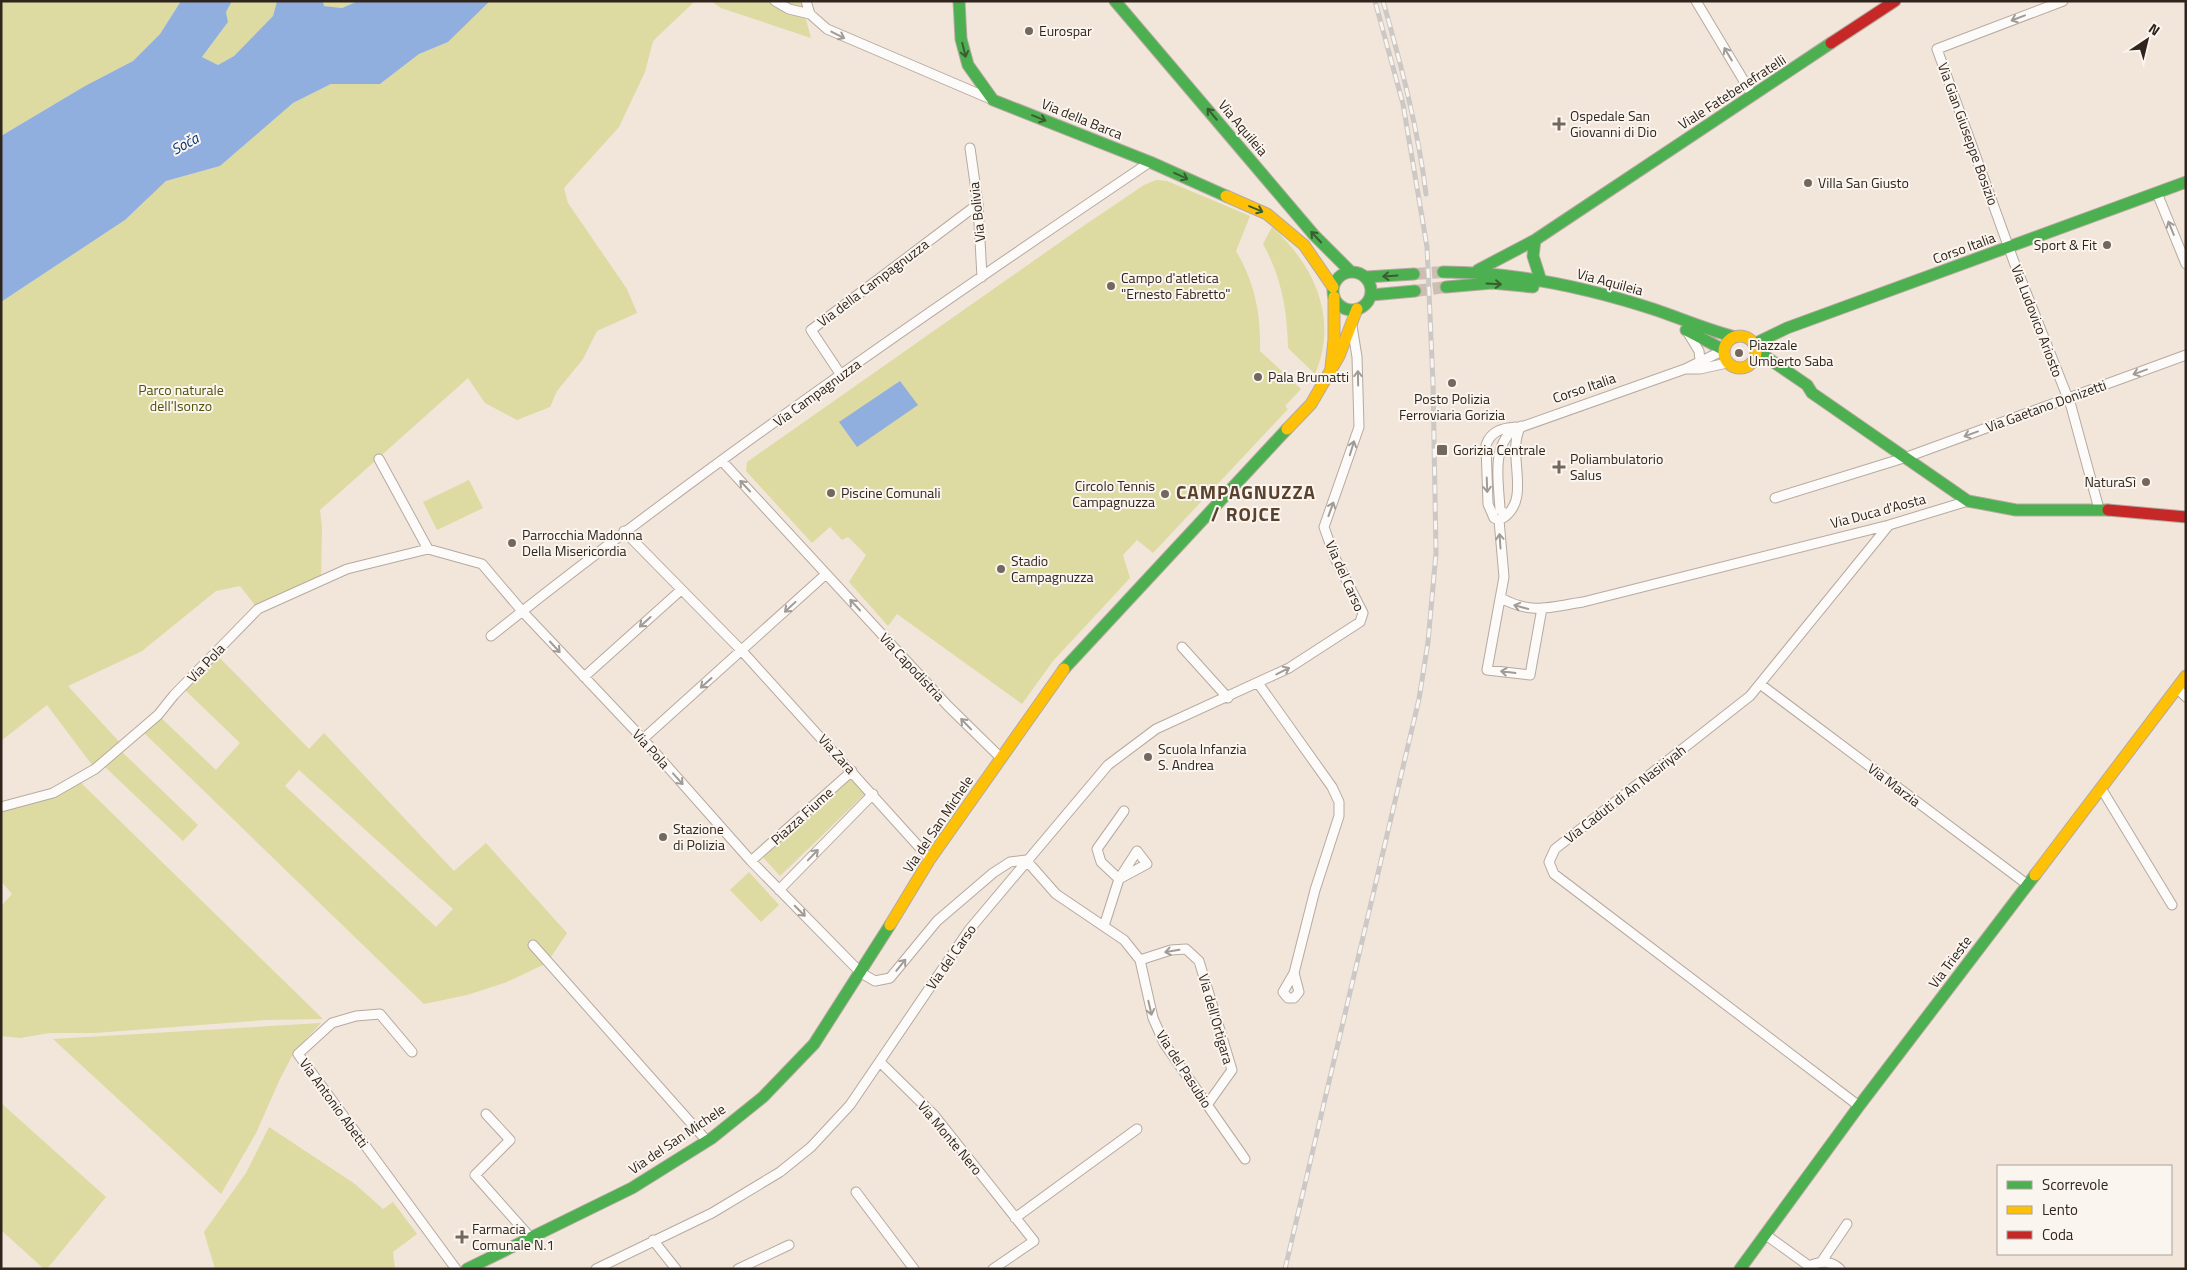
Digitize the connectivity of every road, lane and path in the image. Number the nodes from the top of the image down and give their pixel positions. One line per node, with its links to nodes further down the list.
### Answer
1 (775, 1): 8 (street)
2 (806, 1): 8 (street)
3 (959, 1): 10 (main road, one-way to 10)
4 (1115, 1): 20 (main road, Via Aquileia, one-way to 4)
5 (1696, 1): 9 (street, one-way to 5)
6 (1895, 1): 9 (main road, Viale Fatebenefratelli)
7 (2063, 1): 17 (street, Via Gian Giuseppe Bosizio, one-way to 17)
8 (810, 14): 10 (street, Via della Barca, one-way to 10)
9 (1753, 96): 16 (main road, Viale Fatebenefratelli)
10 (993, 100): 12 (main road, Via della Barca, one-way to 12)
11 (970, 148): 15 (street, Via Bolivia)
12 (1150, 162): 23 (street, Via Campagnuzza); 28 (main road, Via della Barca, one-way to 28)
13 (2186, 182): 14 (main road, Corso Italia)
14 (2157, 193): 17 (main road, Corso Italia); 18 (street, one-way to 14)
15 (978, 204): 23 (street, Via Bolivia); 41 (street, Via della Campagnuzza)
16 (1535, 240): 19 (main road, Viale Fatebenefratelli); 25 (main road)
17 (2010, 248): 35 (main road, Corso Italia); 42 (street, Via Ludovico Ariosto)
18 (2186, 264)
19 (1478, 270): 21 (main road, Via Aquileia); 25 (main road, Via Aquileia)
20 (1350, 271): 24 (main road); 28 (main road)
21 (1443, 272)
22 (1414, 274): 24 (main road, one-way to 24)
23 (982, 277): 41 (street, Via Campagnuzza)
24 (1366, 277): 29 (main road)
25 (1541, 281): 33 (main road, Via Aquileia)
26 (1446, 287): 32 (main road, Via Aquileia, one-way to 32)
27 (1414, 291): 29 (main road)
28 (1334, 292): 30 (main road); 40 (main road, Via del San Michele)
29 (1371, 295): 30 (main road)
30 (1358, 309): 31 (main road, Via del San Michele)
31 (1352, 326): 40 (main road, Via del San Michele); 65 (street, Via del Carso, one-way to 31)
32 (1686, 330): 34 (main road); 37 (street)
33 (1735, 337): 34 (main road); 35 (main road)
34 (1724, 350): 37 (street, Corso Italia); 38 (main road)
35 (1755, 352): 38 (main road); 44 (main road)
36 (2186, 355): 42 (street, Via Gaetano Donizetti, one-way to 42)
37 (1700, 360): 39 (street, Corso Italia)
38 (1727, 363): 39 (street, Corso Italia)
39 (1685, 369): 43 (street, Corso Italia)
40 (1330, 374): 71 (main road, Via del San Michele)
41 (841, 376): 46 (street, Via Campagnuzza)
42 (2068, 399): 44 (street, Via Gaetano Donizetti, one-way to 44); 49 (street, Via Ludovico Ariosto)
43 (1521, 426): 51 (street); 51 (street); 51 (street, one-way to 51)
44 (1907, 457): 47 (street, Via Gaetano Donizetti); 48 (main road)
45 (379, 459): 54 (street)
46 (722, 461): 53 (street, Via Campagnuzza); 55 (street, Via Capodistria, one-way to 46)
47 (1775, 498)
48 (1968, 501): 49 (main road); 52 (street, Via Duca d'Aosta)
49 (2099, 510): 50 (main road)
50 (2186, 517)
51 (1503, 518): 57 (street, one-way to 51)
52 (1889, 525): 58 (street, Via Duca d'Aosta); 66 (street, Via Caduti di An Nasiriyah)
53 (624, 531): 56 (street, Via Zara); 59 (street, Via Campagnuzza)
54 (428, 549): 59 (street, Via Pola); 75 (street, Via Pola)
55 (826, 574): 62 (street, one-way to 62); 71 (street, Via Capodistria, one-way to 55)
56 (682, 590): 62 (street, Via Zara); 64 (street, one-way to 64)
57 (1501, 598): 58 (street, Via Duca d'Aosta, one-way to 57); 58 (street, one-way to 57)
58 (1542, 608)
59 (522, 611): 60 (street, Via Campagnuzza); 64 (street, Via Pola, one-way to 64)
60 (491, 636)
61 (1182, 647): 69 (street)
62 (742, 651): 70 (street, one-way to 70); 72 (street, Via Zara)
63 (2186, 676): 67 (main road, Via Trieste)
64 (584, 677): 70 (street, Via Pola)
65 (1258, 683): 69 (street, Via del Carso); 87 (street)
66 (1760, 684): 80 (street, Via Marzia); 91 (street, Via Caduti di An Nasiriyah)
67 (2177, 688): 68 (street); 73 (main road, Via Trieste)
68 (2186, 697)
69 (1226, 699): 78 (street, Via del Carso)
70 (643, 739): 79 (street, Via Pola, one-way to 79)
71 (1001, 758): 77 (main road, Via del San Michele)
72 (852, 771): 74 (street, Via Zara); 79 (street, Piazza Fiume)
73 (2101, 788): 80 (main road, Via Trieste); 82 (street)
74 (873, 794): 77 (street, Via Zara); 81 (street, one-way to 74)
75 (1, 807)
76 (1124, 810): 83 (street)
77 (930, 859): 86 (main road, Via del San Michele)
78 (1026, 860): 83 (street, Via del Pasubio); 86 (street, one-way to 78); 89 (street, Via del Carso)
79 (751, 861): 81 (street, Via Pola)
80 (2028, 885): 91 (main road, Via Trieste)
81 (779, 890): 86 (street, Via Pola, one-way to 86)
82 (2172, 905)
83 (1104, 926): 85 (street, Via del Pasubio)
84 (533, 945): 94 (street)
85 (1140, 960): 90 (street, Via del Pasubio, one-way to 90); 90 (street, Via dell'Ortigara, one-way to 85)
86 (861, 973): 94 (main road, Via del San Michele)
87 (1294, 973)
88 (412, 1052): 104 (street, Via Antonio Abetti)
89 (880, 1062): 97 (street, Via Monte Nero); 101 (street, Via del Carso)
90 (1207, 1105): 95 (street, Via del Pasubio)
91 (1859, 1106): 99 (main road, Via Trieste)
92 (486, 1114): 100 (street)
93 (1137, 1129): 97 (street)
94 (707, 1141): 100 (main road, Via del San Michele)
95 (1245, 1159)
96 (856, 1192): 109 (street)
97 (1015, 1218): 110 (street, Via Monte Nero)
98 (1848, 1224): 103 (street)
99 (1766, 1235): 103 (street); 111 (main road, Via Trieste)
100 (530, 1238): 105 (main road, Via del San Michele)
101 (653, 1240): 106 (street, Via del Carso); 107 (street)
102 (789, 1244): 108 (street)
103 (1822, 1261): 112 (street)
104 (456, 1269)
105 (467, 1269)
106 (596, 1269)
107 (676, 1269)
108 (738, 1269)
109 (914, 1269)
110 (993, 1269)
111 (1740, 1269)
112 (1840, 1269)

